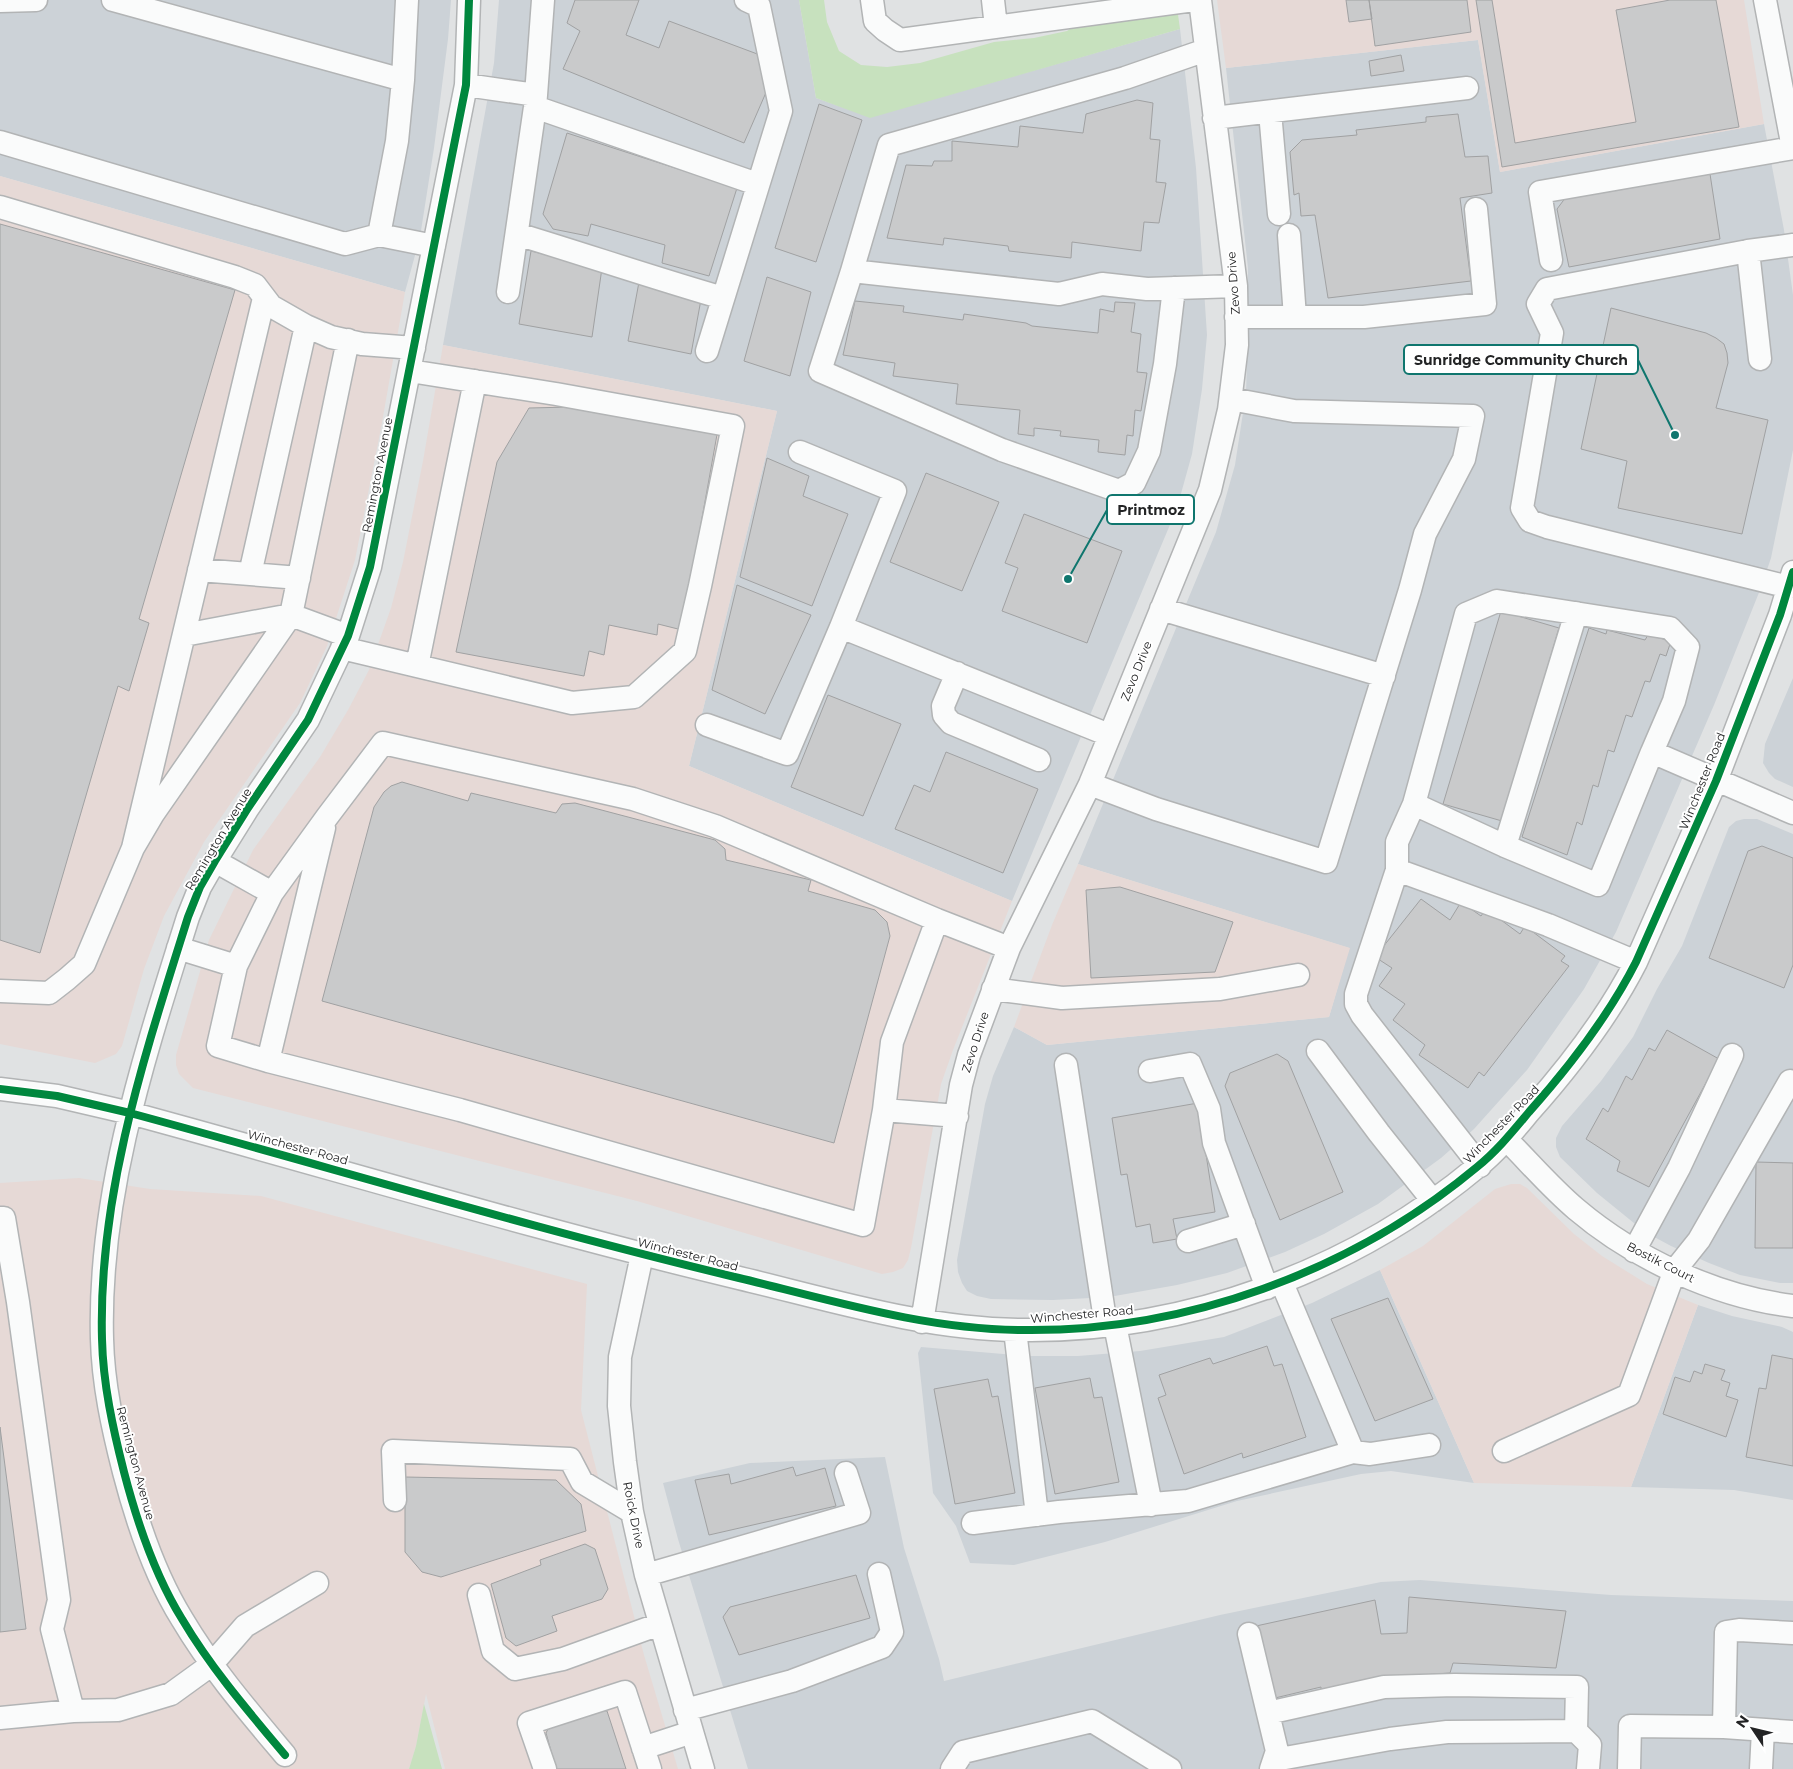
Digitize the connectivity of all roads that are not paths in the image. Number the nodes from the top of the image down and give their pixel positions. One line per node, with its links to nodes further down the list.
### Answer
1 (36, 0): 12 (street)
2 (112, 0): 15 (street)
3 (407, 0): 15 (street)
4 (470, 0): 16 (street, Remington Avenue)
5 (542, 0): 18 (street)
6 (746, 0): 23 (street)
7 (872, 0): 13 (street)
8 (993, 0): 13 (street)
9 (1194, 0): 13 (street)
10 (1200, 0): 14 (street, Zevo Drive)
11 (1765, 0): 22 (street)
12 (0, 1)
13 (996, 27)
14 (1206, 50): 20 (street, Zevo Drive); 34 (street)
15 (403, 80): 28 (street)
16 (466, 85): 18 (street); 31 (street, Remington Avenue)
17 (1467, 88): 19 (street)
18 (536, 101): 23 (street); 27 (street)
19 (1270, 112): 20 (street); 26 (street)
20 (1214, 118): 35 (street, Zevo Drive)
21 (0, 142): 28 (street)
22 (1793, 148): 33 (street)
23 (757, 184): 39 (street)
24 (0, 207): 38 (street)
25 (1476, 209): 41 (street)
26 (1279, 214)
27 (517, 234): 37 (street); 39 (street)
28 (379, 235): 31 (street)
29 (1289, 235): 41 (street)
30 (1793, 245): 32 (street)
31 (434, 246): 44 (street, Remington Avenue)
32 (1748, 251): 46 (street); 54 (street)
33 (1551, 260)
34 (852, 271): 36 (street); 36 (street)
35 (1236, 286): 36 (street); 40 (street, Zevo Drive)
36 (1174, 288)
37 (508, 292)
38 (264, 298): 42 (street); 51 (street)
39 (722, 298): 45 (street)
40 (1236, 317): 41 (street); 49 (street, Zevo Drive)
41 (1295, 317)
42 (306, 326): 43 (street); 52 (street)
43 (348, 340): 44 (street); 53 (street)
44 (414, 348): 47 (street, Remington Avenue)
45 (706, 351)
46 (1760, 359)
47 (410, 371): 48 (street); 60 (street, Remington Avenue)
48 (475, 381): 61 (street); 61 (street)
49 (1231, 398): 55 (street, Zevo Drive); 63 (street)
50 (800, 452): 58 (street)
51 (199, 570): 52 (street); 59 (street)
52 (250, 574): 53 (street)
53 (299, 578): 57 (street)
54 (1791, 580): 68 (street, Winchester Road)
55 (1161, 609): 63 (street); 65 (street, Zevo Drive)
56 (1576, 613): 66 (street); 70 (street); 73 (street)
57 (291, 614): 59 (street); 60 (street); 74 (street)
58 (841, 627): 62 (street); 64 (street)
59 (184, 635): 74 (street)
60 (345, 642): 61 (street); 75 (street, Remington Avenue)
61 (417, 666)
62 (957, 673): 65 (street); 67 (street)
63 (1384, 676): 69 (street)
64 (707, 725)
65 (1110, 735): 69 (street, Zevo Drive)
66 (1652, 752): 68 (street); 73 (street)
67 (1039, 760)
68 (1716, 781): 71 (street); 81 (street, Winchester Road)
69 (1090, 784): 80 (street, Zevo Drive)
70 (1414, 804): 73 (street); 76 (street)
71 (1793, 813)
72 (327, 817): 77 (street); 78 (street); 88 (street)
73 (1505, 846)
74 (133, 848): 85 (street)
75 (215, 861): 77 (street); 79 (street, Remington Avenue)
76 (1397, 870): 81 (street); 97 (street)
77 (272, 893): 82 (street)
78 (937, 920): 80 (street); 93 (street)
79 (178, 948): 82 (street); 94 (street, Remington Avenue)
80 (1009, 948): 84 (street, Zevo Drive)
81 (1636, 962): 96 (street, Winchester Road)
82 (236, 966): 88 (street)
83 (1298, 975): 84 (street)
84 (993, 989): 95 (street, Zevo Drive)
85 (0, 991)
86 (1318, 1051): 98 (street)
87 (1732, 1054): 102 (street)
88 (268, 1061): 93 (street)
89 (1066, 1065): 108 (street)
90 (1150, 1071): 100 (street)
91 (1790, 1081): 104 (street)
92 (0, 1089): 94 (street, Winchester Road)
93 (884, 1110): 95 (street)
94 (130, 1113): 103 (street, Winchester Road); 126 (street, Remington Avenue)
95 (957, 1116): 107 (street, Zevo Drive)
96 (1506, 1139): 97 (street, Winchester Road); 102 (street, Bostik Court)
97 (1480, 1166): 98 (street, Winchester Road)
98 (1433, 1200): 105 (street, Winchester Road)
99 (0, 1218): 128 (street)
100 (1244, 1224): 101 (street); 105 (street)
101 (1188, 1241)
102 (1634, 1251): 104 (street, Bostik Court)
103 (642, 1255): 107 (street, Winchester Road); 116 (street, Roick Drive)
104 (1675, 1270): 106 (street, Bostik Court); 111 (street)
105 (1274, 1285): 108 (street, Winchester Road); 112 (street)
106 (1793, 1306)
107 (922, 1322): 109 (street, Winchester Road)
108 (1111, 1325): 109 (street, Winchester Road); 115 (street)
109 (1015, 1330): 117 (street)
110 (1429, 1446): 112 (street)
111 (1504, 1451)
112 (1354, 1452): 115 (street)
113 (846, 1473): 120 (street)
114 (395, 1500): 116 (street)
115 (1151, 1505): 117 (street)
116 (632, 1512): 120 (street, Roick Drive)
117 (1037, 1515): 118 (street)
118 (972, 1522)
119 (879, 1574): 127 (street)
120 (646, 1575): 123 (street, Roick Drive)
121 (317, 1583): 126 (street)
122 (479, 1595): 123 (street)
123 (660, 1624): 127 (street, Roick Drive)
124 (1793, 1633): 131 (street)
125 (1249, 1634): 129 (street)
126 (211, 1665): 128 (street); 137 (street, Remington Avenue)
127 (685, 1710): 134 (street, Roick Drive)
128 (73, 1711): 130 (street)
129 (1268, 1713): 133 (street); 138 (street)
130 (0, 1718)
131 (1724, 1727): 132 (street); 145 (street)
132 (1763, 1730): 135 (street); 146 (street)
133 (1576, 1731): 138 (street); 144 (street)
134 (692, 1732): 136 (street); 141 (street, Roick Drive)
135 (1793, 1732)
136 (643, 1748): 139 (street); 140 (street)
137 (285, 1755)
138 (1272, 1765)
139 (545, 1769)
140 (650, 1769)
141 (703, 1769)
142 (952, 1769): 143 (street)
143 (1170, 1769)
144 (1588, 1769)
145 (1629, 1769)
146 (1761, 1769)

